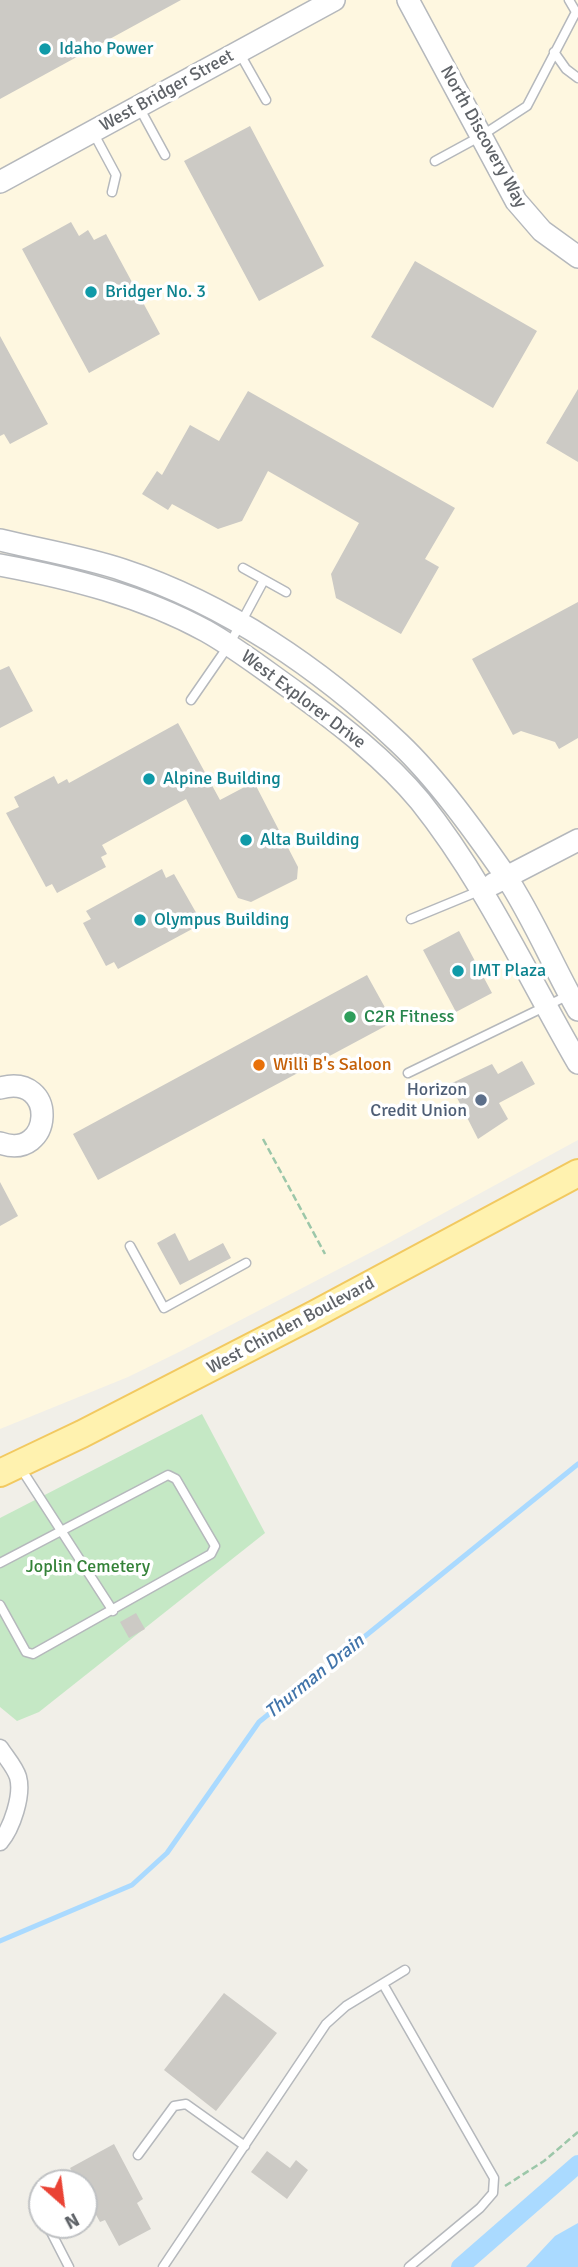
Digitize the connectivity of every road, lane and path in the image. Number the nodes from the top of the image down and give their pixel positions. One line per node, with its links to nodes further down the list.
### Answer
1 (333, 0): 4 (street, West Bridger Street)
2 (408, 0): 10 (street, North Discovery Way)
3 (569, 0): 5 (lane)
4 (239, 52): 7 (lane); 8 (street, West Bridger Street)
5 (554, 52): 6 (lane); 10 (lane)
6 (578, 78)
7 (266, 100)
8 (139, 106): 9 (street, West Bridger Street); 11 (lane)
9 (93, 132): 13 (street, West Bridger Street); 14 (lane)
10 (481, 136): 12 (lane); 15 (street, North Discovery Way)
11 (165, 155)
12 (435, 160)
13 (0, 182)
14 (112, 192)
15 (578, 257)
16 (0, 540): 21 (street, West Explorer Drive)
17 (0, 565): 22 (street, West Explorer Drive)
18 (243, 568): 19 (lane)
19 (264, 580): 20 (lane); 21 (lane)
20 (286, 592)
21 (241, 623): 22 (lane); 25 (street, West Explorer Drive)
22 (229, 645): 23 (lane); 26 (street, West Explorer Drive)
23 (191, 700)
24 (578, 840): 25 (street)
25 (506, 877): 26 (street); 28 (street, West Explorer Drive)
26 (482, 890): 27 (lane); 29 (street, West Explorer Drive)
27 (411, 919)
28 (575, 998): 29 (lane)
29 (546, 1007): 30 (street, West Explorer Drive); 31 (lane)
30 (578, 1063)
31 (408, 1073)
32 (0, 1088): 34 (street)
33 (263, 1139): 37 (path)
34 (0, 1143)
35 (578, 1173): 39 (main road, West Chinden Boulevard)
36 (130, 1246): 38 (lane)
37 (325, 1254)
38 (246, 1263)
39 (9, 1469): 40 (lane)
40 (62, 1532): 41 (lane); 43 (lane); 43 (lane)
41 (0, 1563)
42 (0, 1605): 43 (lane)
43 (113, 1611)
44 (0, 1748): 45 (street)
45 (0, 1842)
46 (405, 1970): 47 (lane)
47 (383, 1984): 49 (lane); 51 (lane)
48 (578, 2132): 51 (path)
49 (245, 2146): 50 (lane); 54 (lane)
50 (138, 2155)
51 (494, 2193): 55 (lane)
52 (55, 2239): 53 (lane)
53 (69, 2267)
54 (163, 2267)
55 (409, 2267)

